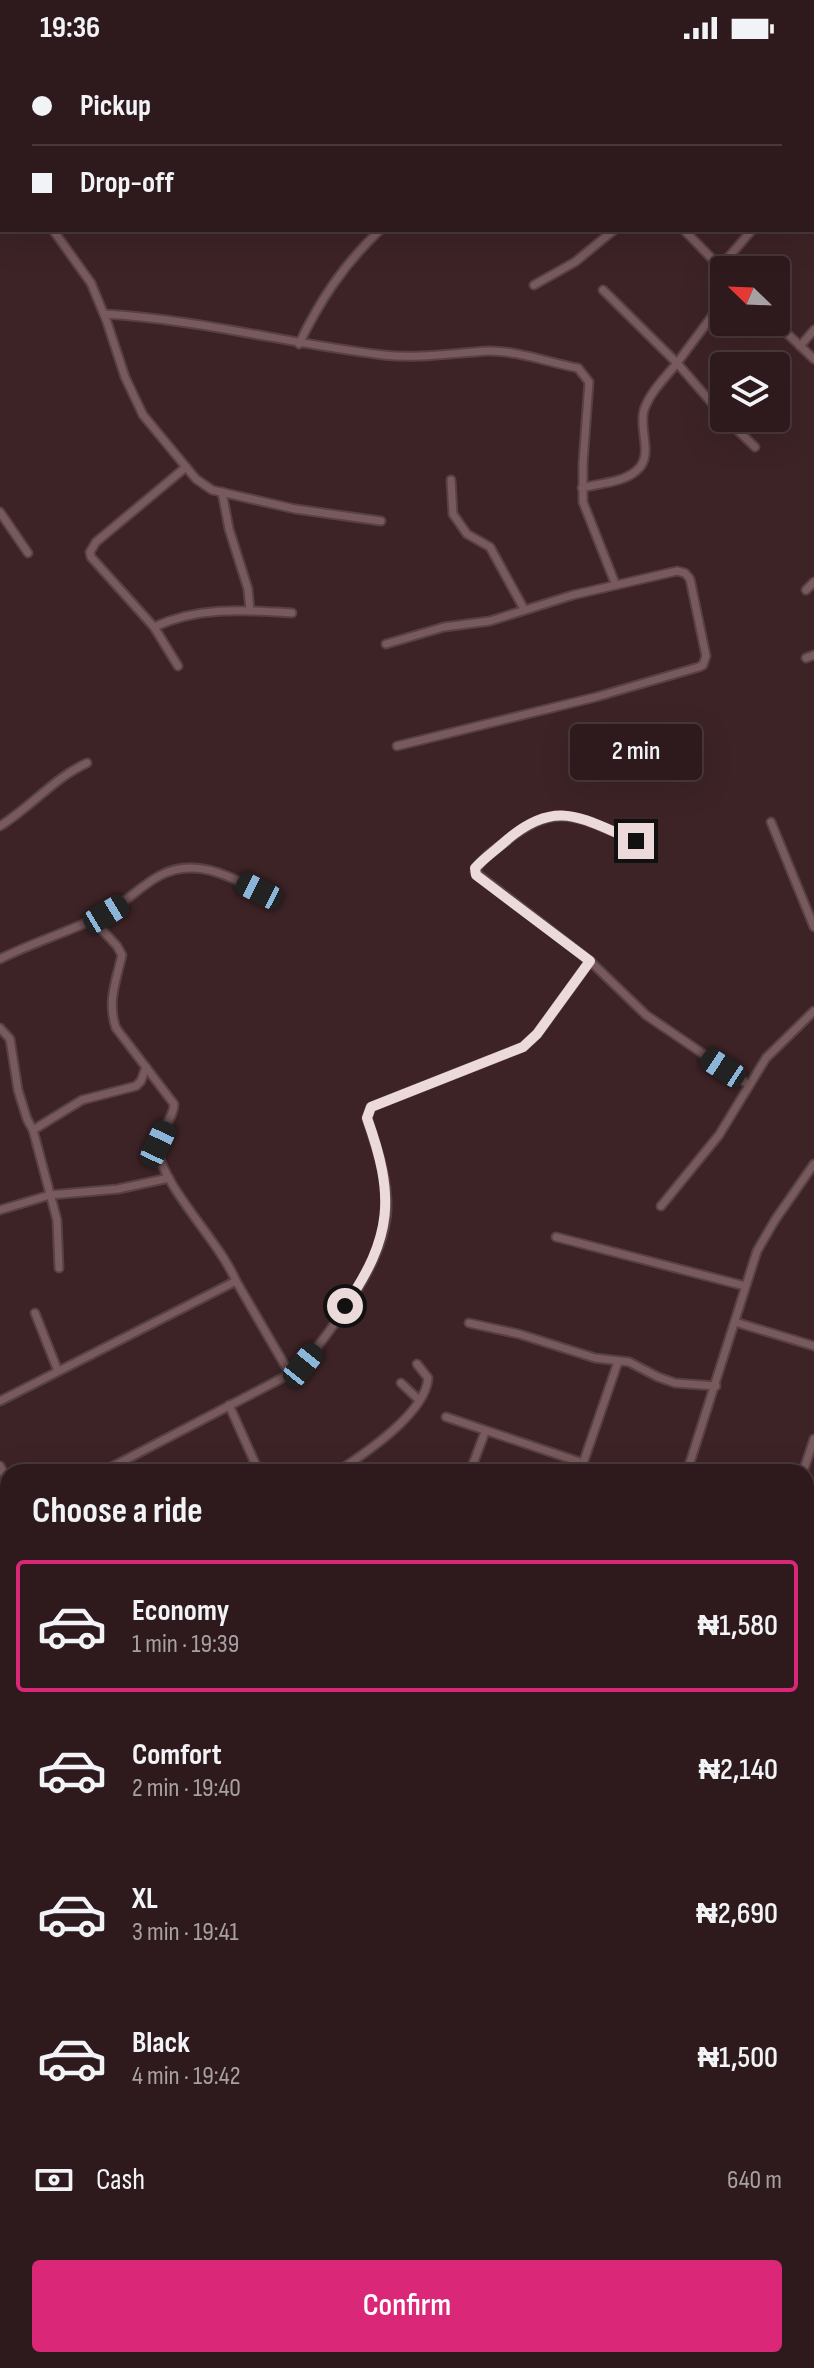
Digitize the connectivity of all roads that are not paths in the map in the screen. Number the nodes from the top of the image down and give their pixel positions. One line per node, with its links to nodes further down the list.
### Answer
1 (54, 232): 10 (street)
2 (378, 232): 14 (street)
3 (612, 232): 8 (street)
4 (686, 232): 7 (street)
5 (750, 232): 6 (street)
6 (732, 256)
7 (710, 257)
8 (534, 285)
9 (603, 290): 17 (street)
10 (104, 314): 14 (street); 21 (street)
11 (710, 319): 17 (street)
12 (814, 330): 15 (street)
13 (790, 336): 15 (street)
14 (299, 344): 23 (street)
15 (800, 346): 16 (street)
16 (814, 359)
17 (677, 363): 18 (street); 23 (street)
18 (710, 402)
19 (739, 432): 20 (street)
20 (755, 447)
21 (186, 467): 24 (street); 34 (street)
22 (451, 480): 31 (street)
23 (582, 488): 29 (street)
24 (222, 492): 26 (street); 32 (street)
25 (0, 512): 27 (street)
26 (381, 521)
27 (28, 553)
28 (814, 582): 30 (street)
29 (615, 583): 31 (street); 37 (street)
30 (806, 590)
31 (524, 609): 35 (street)
32 (250, 610): 33 (street); 34 (street)
33 (292, 613)
34 (154, 627): 36 (street)
35 (386, 644)
36 (178, 666)
37 (397, 746)
38 (87, 763): 40 (street)
39 (771, 822): 44 (street)
40 (0, 826)
41 (636, 841): 46 (street)
42 (259, 891): 43 (street)
43 (93, 920): 45 (street); 49 (street)
44 (814, 927)
45 (0, 959)
46 (590, 961): 50 (street); 68 (street)
47 (814, 1011): 50 (street)
48 (0, 1028): 51 (street)
49 (146, 1067): 51 (street); 53 (street)
50 (749, 1085): 55 (street)
51 (33, 1130): 54 (street)
52 (814, 1164): 60 (street)
53 (169, 1178): 54 (street); 59 (street)
54 (50, 1195): 56 (street); 58 (street)
55 (661, 1206)
56 (0, 1210)
57 (556, 1237): 60 (street)
58 (59, 1268)
59 (236, 1281): 67 (street); 68 (street)
60 (745, 1286): 62 (street)
61 (35, 1313): 67 (street)
62 (735, 1322): 64 (street); 70 (street)
63 (469, 1323): 65 (street)
64 (814, 1346)
65 (618, 1362): 70 (street); 78 (street)
66 (417, 1364): 71 (street)
67 (58, 1371): 72 (street)
68 (290, 1374): 73 (street)
69 (401, 1383): 71 (street)
70 (716, 1386): 83 (street)
71 (419, 1400): 81 (street)
72 (0, 1401)
73 (229, 1405): 77 (street); 80 (street)
74 (446, 1417): 75 (street)
75 (485, 1432): 78 (street); 82 (street)
76 (814, 1439): 84 (street)
77 (121, 1462): 79 (street)
78 (583, 1463)
79 (117, 1464)
80 (255, 1464)
81 (349, 1464)
82 (473, 1464)
83 (690, 1464)
84 (806, 1464)

